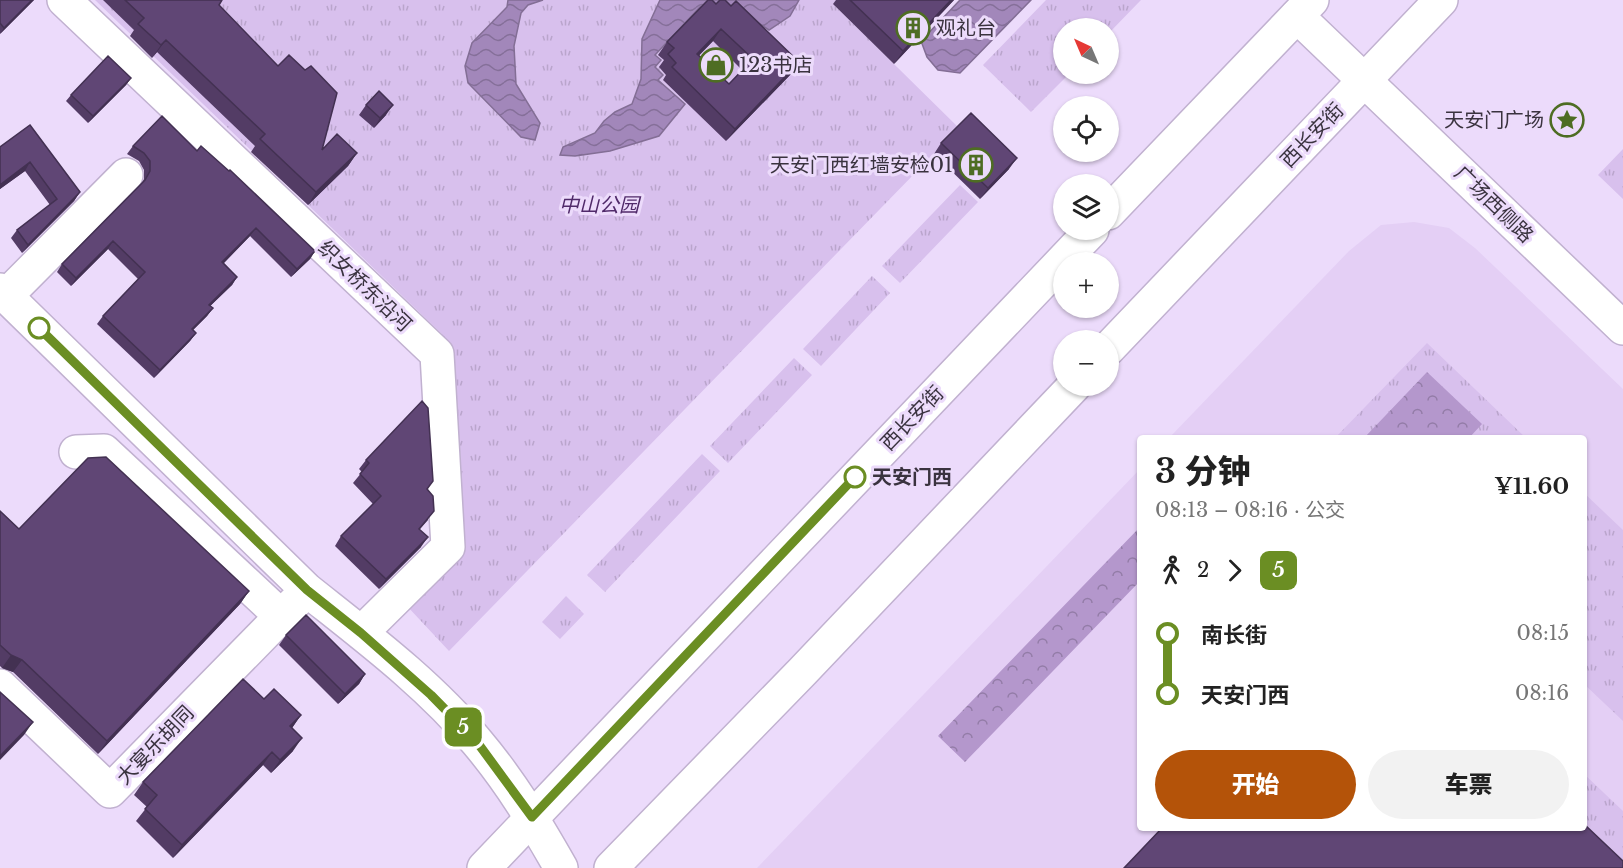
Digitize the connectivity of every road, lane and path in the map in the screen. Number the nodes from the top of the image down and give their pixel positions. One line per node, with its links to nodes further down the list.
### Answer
1 (64, 0): 15 (main road, 织女桥东沿河)
2 (1441, 0): 4 (main road, 西长安街)
3 (1305, 8): 4 (main road, 广场西侧路); 6 (main road)
4 (1364, 79): 9 (main road, 广场西侧路); 10 (main road, 西长安街)
5 (126, 175): 8 (main road)
6 (1119, 202)
7 (1082, 240): 17 (main road, 西长安街)
8 (3, 293): 13 (main road)
9 (1623, 328)
10 (1119, 337)
11 (1064, 396): 20 (main road)
12 (76, 452): 14 (main road)
13 (307, 590): 14 (main road, 大宴乐胡同); 15 (main road)
14 (281, 616): 16 (main road, 大宴乐胡同)
15 (361, 633): 17 (main road)
16 (0, 686)
17 (532, 817): 18 (main road, 西长安街); 19 (main road)
18 (484, 868)
19 (561, 868)
20 (610, 868)

